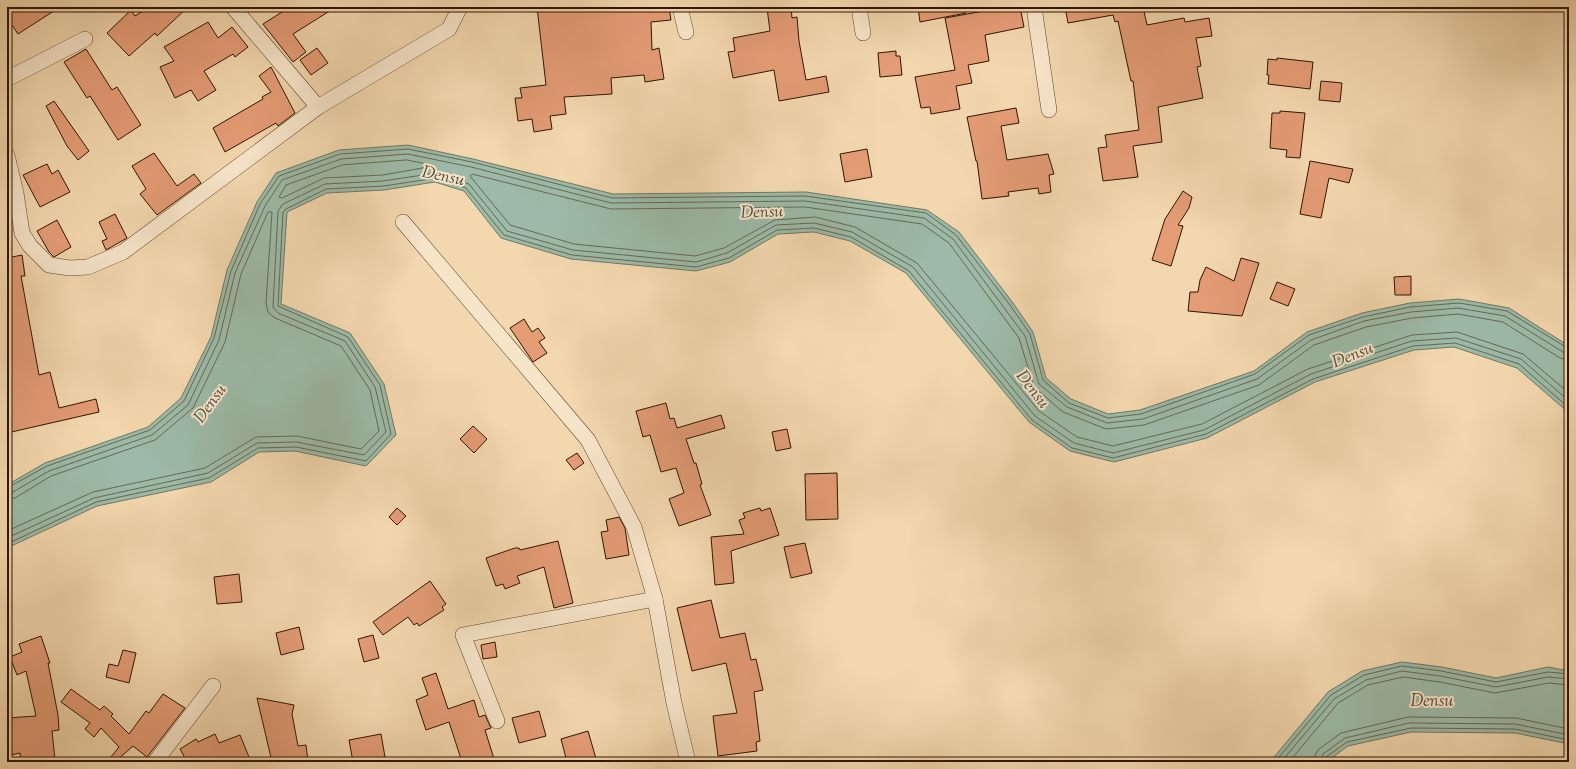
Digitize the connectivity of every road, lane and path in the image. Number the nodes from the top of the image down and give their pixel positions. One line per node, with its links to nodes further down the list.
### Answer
1 (233, 7): 10 (street)
2 (460, 7): 10 (street)
3 (680, 7): 6 (street)
4 (859, 7): 7 (street)
5 (1034, 7): 11 (street)
6 (686, 32)
7 (863, 33)
8 (86, 39): 9 (street)
9 (7, 79)
10 (318, 107): 12 (street)
11 (1049, 110)
12 (7, 155)
13 (403, 222): 14 (street)
14 (655, 599): 16 (street); 18 (street)
15 (213, 686): 17 (street)
16 (497, 721)
17 (155, 762)
18 (688, 762)

